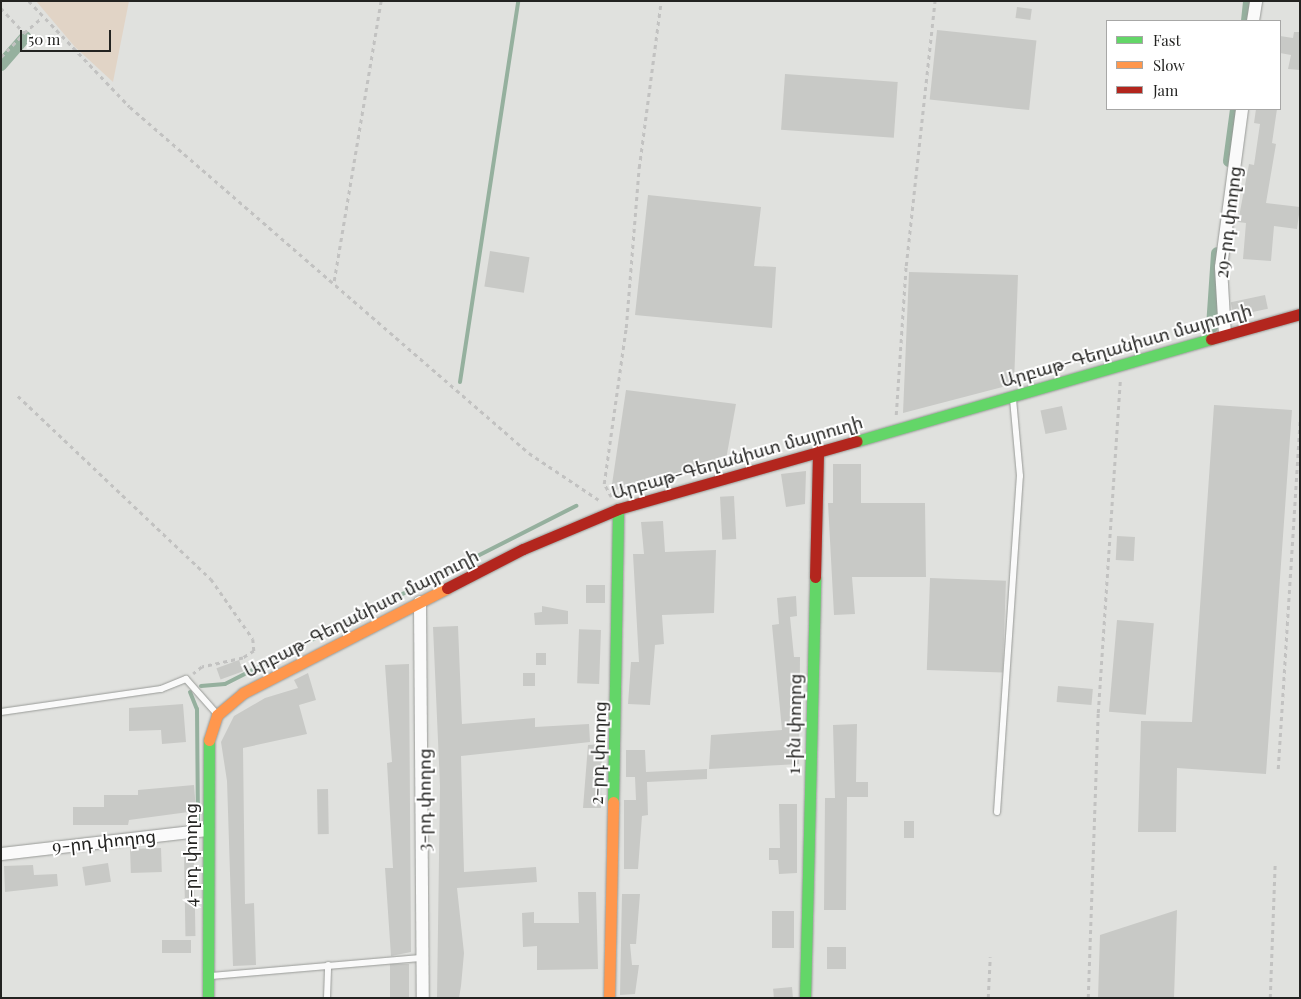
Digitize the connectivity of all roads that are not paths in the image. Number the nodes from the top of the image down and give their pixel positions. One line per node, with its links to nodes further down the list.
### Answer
1 (1256, 1): 2 (street)
2 (1253, 20)
3 (1242, 110): 5 (street, 29-րդ փողոց)
4 (1300, 314): 5 (main road, Արբաթ-Գեղանիստ մայրուղի)
5 (1225, 335): 6 (main road, Արբաթ-Գեղանիստ մայրուղի)
6 (1012, 396): 7 (main road, Արբաթ-Գեղանիստ մայրուղի); 12 (lane)
7 (818, 451): 8 (main road, Արբաթ-Գեղանիստ մայրուղի); 22 (main road, 1-ին փողոց)
8 (618, 509): 9 (main road, Արբաթ-Գեղանիստ մայրուղի); 21 (main road, 2-րդ փողոց)
9 (420, 602): 11 (main road, Արբաթ-Գեղանիստ մայրուղի); 15 (street, 3-րդ փողոց)
10 (1, 712): 11 (lane)
11 (218, 715): 13 (main road, 4-րդ փողոց)
12 (996, 812)
13 (208, 830): 14 (street, 9-րդ փողոց); 17 (main road, 4-րդ փողոց)
14 (1, 854)
15 (423, 958): 16 (lane); 20 (street, 3-րդ փողոց)
16 (328, 965): 17 (lane); 19 (lane)
17 (208, 976): 18 (main road, 4-րդ փողոց)
18 (208, 998)
19 (326, 998)
20 (423, 998)
21 (609, 998)
22 (805, 998)

